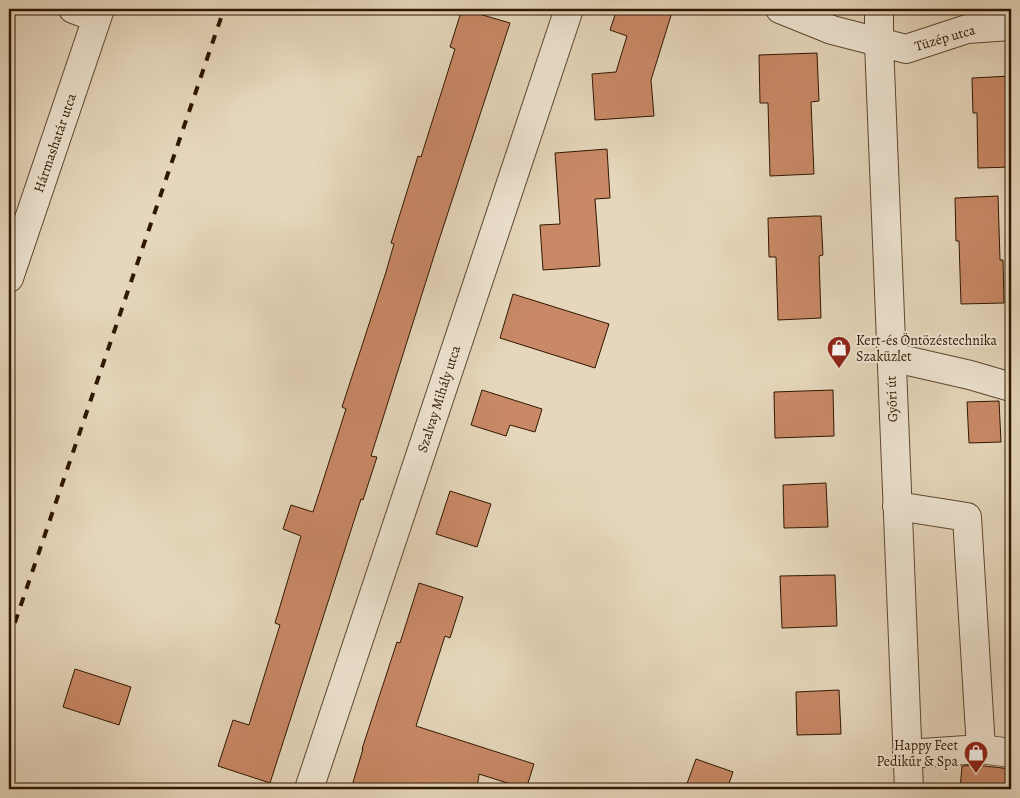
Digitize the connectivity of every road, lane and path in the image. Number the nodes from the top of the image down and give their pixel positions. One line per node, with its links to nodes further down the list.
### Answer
1 (569, 9): 14 (street, Szalvay Mihály utca)
2 (780, 9): 6 (street)
3 (879, 9): 6 (street, Győri út)
4 (90, 12): 7 (street, Hármashatár utca)
5 (1011, 26): 6 (street, Tüzép utca)
6 (879, 43): 8 (street, Győri út)
7 (9, 278)
8 (891, 357): 9 (street); 10 (street, Győri út)
9 (1011, 387)
10 (897, 506): 11 (street); 13 (street, Győri út)
11 (981, 749): 12 (street); 13 (street)
12 (1011, 752)
13 (907, 754): 15 (street, Győri út)
14 (308, 789)
15 (909, 789)

